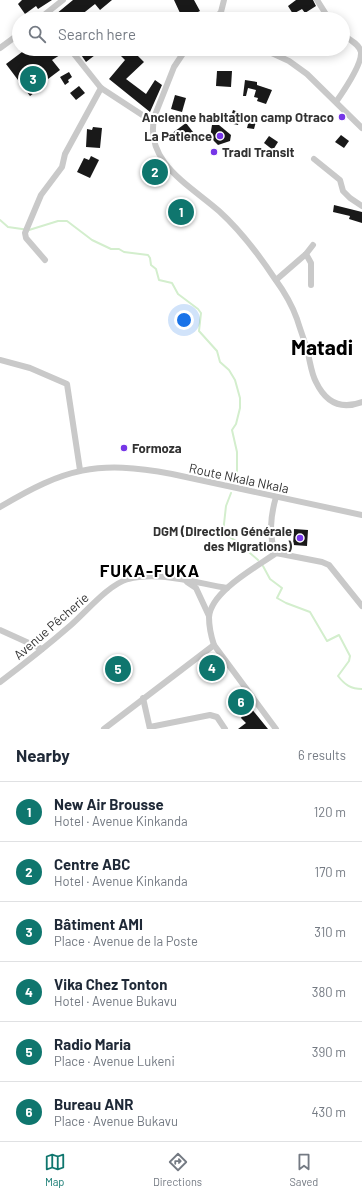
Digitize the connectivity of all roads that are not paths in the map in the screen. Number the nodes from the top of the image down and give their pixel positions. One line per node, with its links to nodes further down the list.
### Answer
1 (63, 0): 4 (street)
2 (224, 0): 5 (street)
3 (317, 0): 6 (street)
4 (50, 12)
5 (221, 12)
6 (325, 12)
7 (12, 39): 9 (street)
8 (350, 40): 14 (street)
9 (0, 48)
10 (76, 56): 13 (street)
11 (182, 56): 15 (street)
12 (278, 56): 14 (street)
13 (101, 88): 15 (street); 21 (street)
14 (336, 102): 16 (street)
15 (153, 122): 22 (street)
16 (362, 128)
17 (314, 159): 18 (street)
18 (362, 206)
19 (313, 245): 20 (street)
20 (306, 254): 22 (street); 23 (street)
21 (45, 260)
22 (276, 280): 25 (street)
23 (311, 285)
24 (0, 360): 26 (street)
25 (362, 402)
26 (80, 470): 27 (street, Route Nkala Nkala); 28 (street, Route Nkala Nkala)
27 (276, 497): 29 (street, Route Nkala Nkala); 30 (street)
28 (0, 507)
29 (362, 515)
30 (276, 553): 32 (street); 33 (street)
31 (185, 581): 32 (street, Avenue Pêcherie); 34 (street); 37 (street, Avenue Pêcherie)
32 (227, 588): 34 (street)
33 (362, 606)
34 (209, 616): 36 (street)
35 (0, 630): 37 (street)
36 (214, 645): 39 (street); 43 (street)
37 (42, 649): 38 (street, Avenue Pêcherie)
38 (0, 682)
39 (143, 698): 40 (street); 41 (street)
40 (150, 728): 42 (street)
41 (104, 729)
42 (225, 729)
43 (276, 729)

